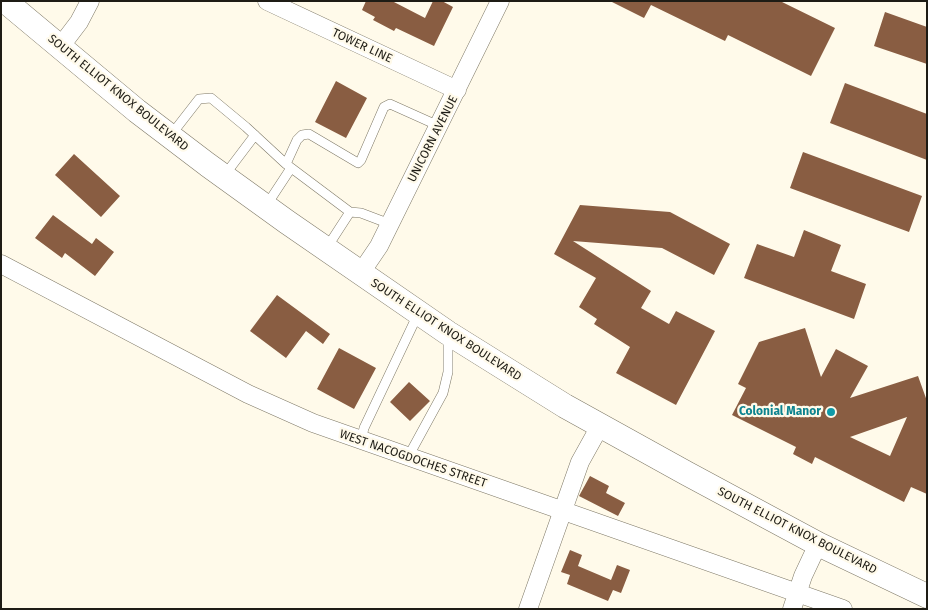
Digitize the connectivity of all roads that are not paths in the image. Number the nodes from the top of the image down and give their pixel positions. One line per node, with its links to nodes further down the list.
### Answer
1 (5, 1): 5 (main road, SOUTH ELLIOT KNOX BOULEVARD)
2 (90, 1): 5 (street)
3 (267, 1): 6 (street, TOWER LINE)
4 (500, 1): 6 (street, UNICORN AVENUE)
5 (60, 46): 9 (main road, SOUTH ELLIOT KNOX BOULEVARD)
6 (457, 90): 7 (street, UNICORN AVENUE)
7 (439, 126): 10 (lane); 14 (street, UNICORN AVENUE)
8 (255, 135): 9 (lane); 10 (lane); 11 (lane)
9 (170, 136): 11 (main road, SOUTH ELLIOT KNOX BOULEVARD)
10 (289, 166): 12 (lane); 13 (lane)
11 (223, 176): 12 (main road, SOUTH ELLIOT KNOX BOULEVARD)
12 (266, 207): 15 (main road, SOUTH ELLIOT KNOX BOULEVARD)
13 (350, 212): 14 (lane); 15 (lane)
14 (390, 224): 17 (street, UNICORN AVENUE)
15 (326, 249): 17 (main road, SOUTH ELLIOT KNOX BOULEVARD)
16 (1, 264): 21 (street, WEST NACOGDOCHES STREET)
17 (360, 274): 18 (main road, SOUTH ELLIOT KNOX BOULEVARD)
18 (418, 313): 19 (main road, SOUTH ELLIOT KNOX BOULEVARD); 21 (lane)
19 (448, 333): 20 (main road, SOUTH ELLIOT KNOX BOULEVARD); 22 (lane)
20 (600, 426): 23 (street); 24 (main road, SOUTH ELLIOT KNOX BOULEVARD)
21 (360, 441): 22 (street, WEST NACOGDOCHES STREET)
22 (408, 457): 23 (street, WEST NACOGDOCHES STREET)
23 (563, 511): 25 (street, WEST NACOGDOCHES STREET); 27 (street)
24 (818, 544): 25 (street); 26 (main road, SOUTH ELLIOT KNOX BOULEVARD)
25 (798, 592): 28 (street); 29 (street, WEST NACOGDOCHES STREET)
26 (927, 596)
27 (528, 609)
28 (792, 609)
29 (843, 609)

